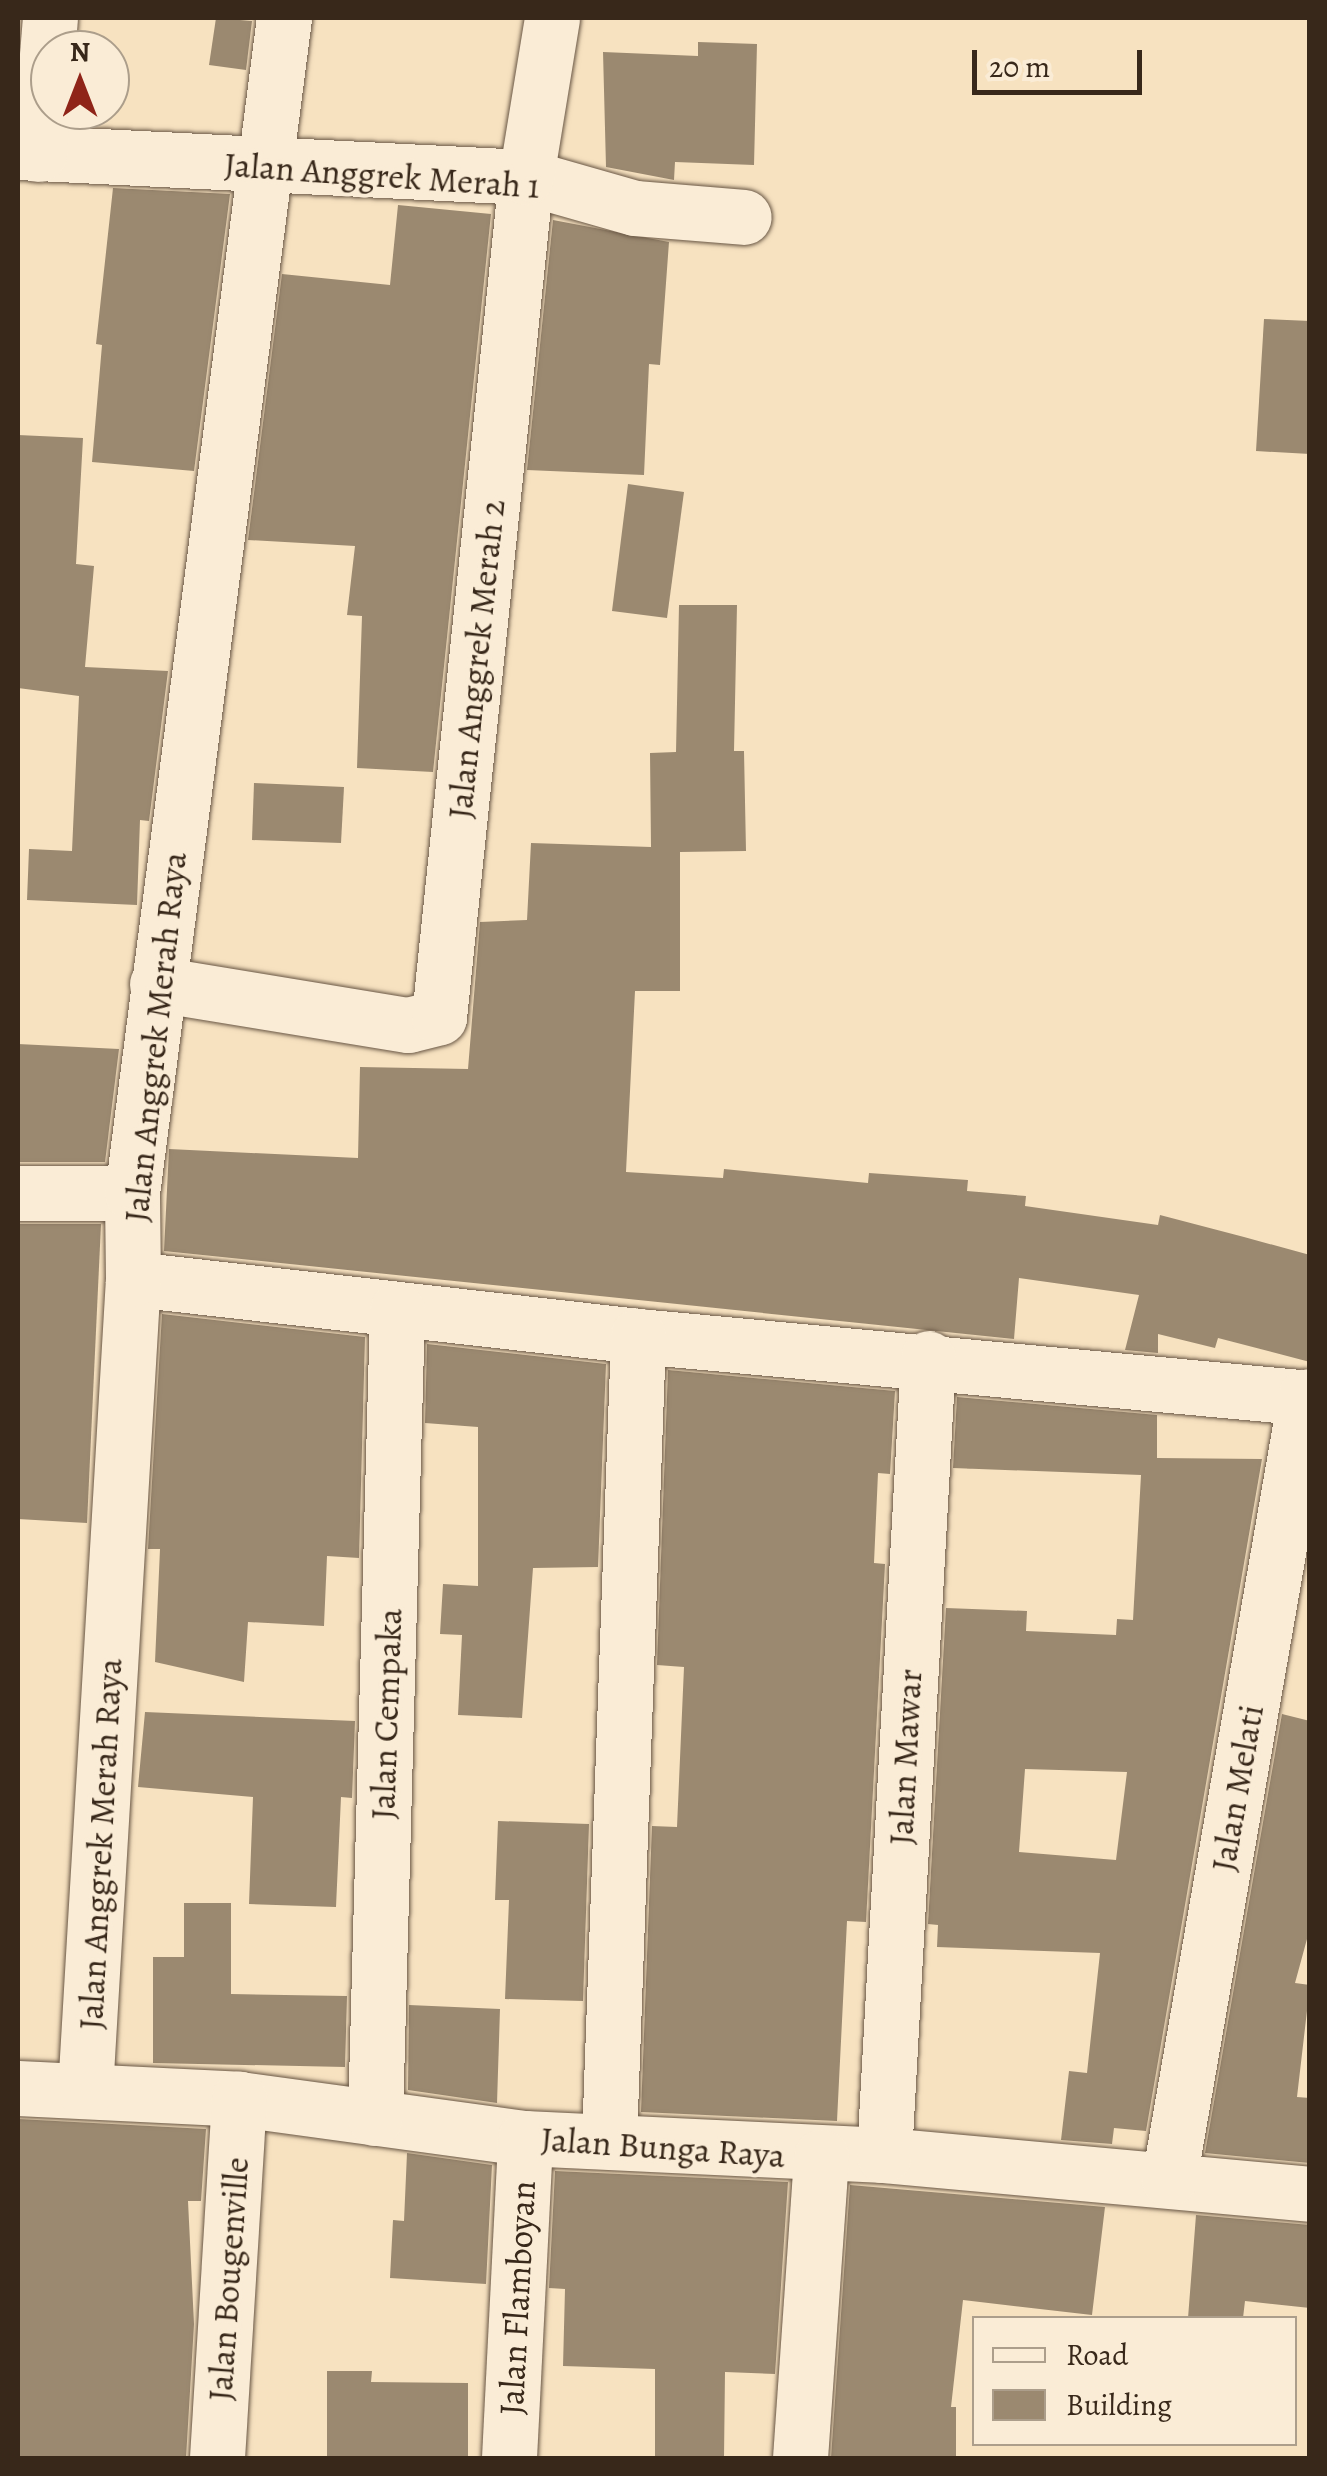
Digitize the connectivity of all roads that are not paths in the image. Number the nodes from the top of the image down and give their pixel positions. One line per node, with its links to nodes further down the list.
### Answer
1 (50, 18): 4 (street)
2 (284, 18): 5 (street, Jalan Anggrek Merah Raya)
3 (552, 18): 6 (street, Jalan Anggrek Merah 2)
4 (28, 153): 5 (street, Jalan Anggrek Merah 1)
5 (263, 167): 6 (street, Jalan Anggrek Merah 1); 8 (street, Jalan Anggrek Merah Raya)
6 (526, 177): 7 (street, Jalan Anggrek Merah 1); 8 (street, Jalan Anggrek Merah 2)
7 (744, 217)
8 (157, 984): 10 (street, Jalan Anggrek Merah Raya)
9 (18, 1193): 10 (street)
10 (132, 1193): 11 (street, Jalan Anggrek Merah Raya)
11 (134, 1279): 12 (street); 17 (street, Jalan Anggrek Merah Raya)
12 (397, 1310): 13 (street); 19 (street, Jalan Cempaka)
13 (638, 1336): 14 (street); 21 (street)
14 (928, 1358): 15 (street); 22 (street, Jalan Mawar)
15 (1307, 1398): 24 (street, Jalan Melati)
16 (18, 2088): 17 (street, Jalan Bunga Raya)
17 (85, 2091): 18 (street, Jalan Bunga Raya)
18 (239, 2099): 19 (street, Jalan Bunga Raya); 26 (street, Jalan Bougenville)
19 (376, 2118): 20 (street, Jalan Bunga Raya)
20 (525, 2138): 21 (street, Jalan Bunga Raya); 27 (street, Jalan Flamboyan)
21 (609, 2140): 23 (street, Jalan Bunga Raya)
22 (884, 2155): 23 (street, Jalan Bunga Raya); 24 (street, Jalan Bunga Raya)
23 (821, 2157): 28 (street)
24 (1169, 2179): 25 (street, Jalan Bunga Raya)
25 (1310, 2194)
26 (216, 2458)
27 (510, 2458)
28 (800, 2458)

